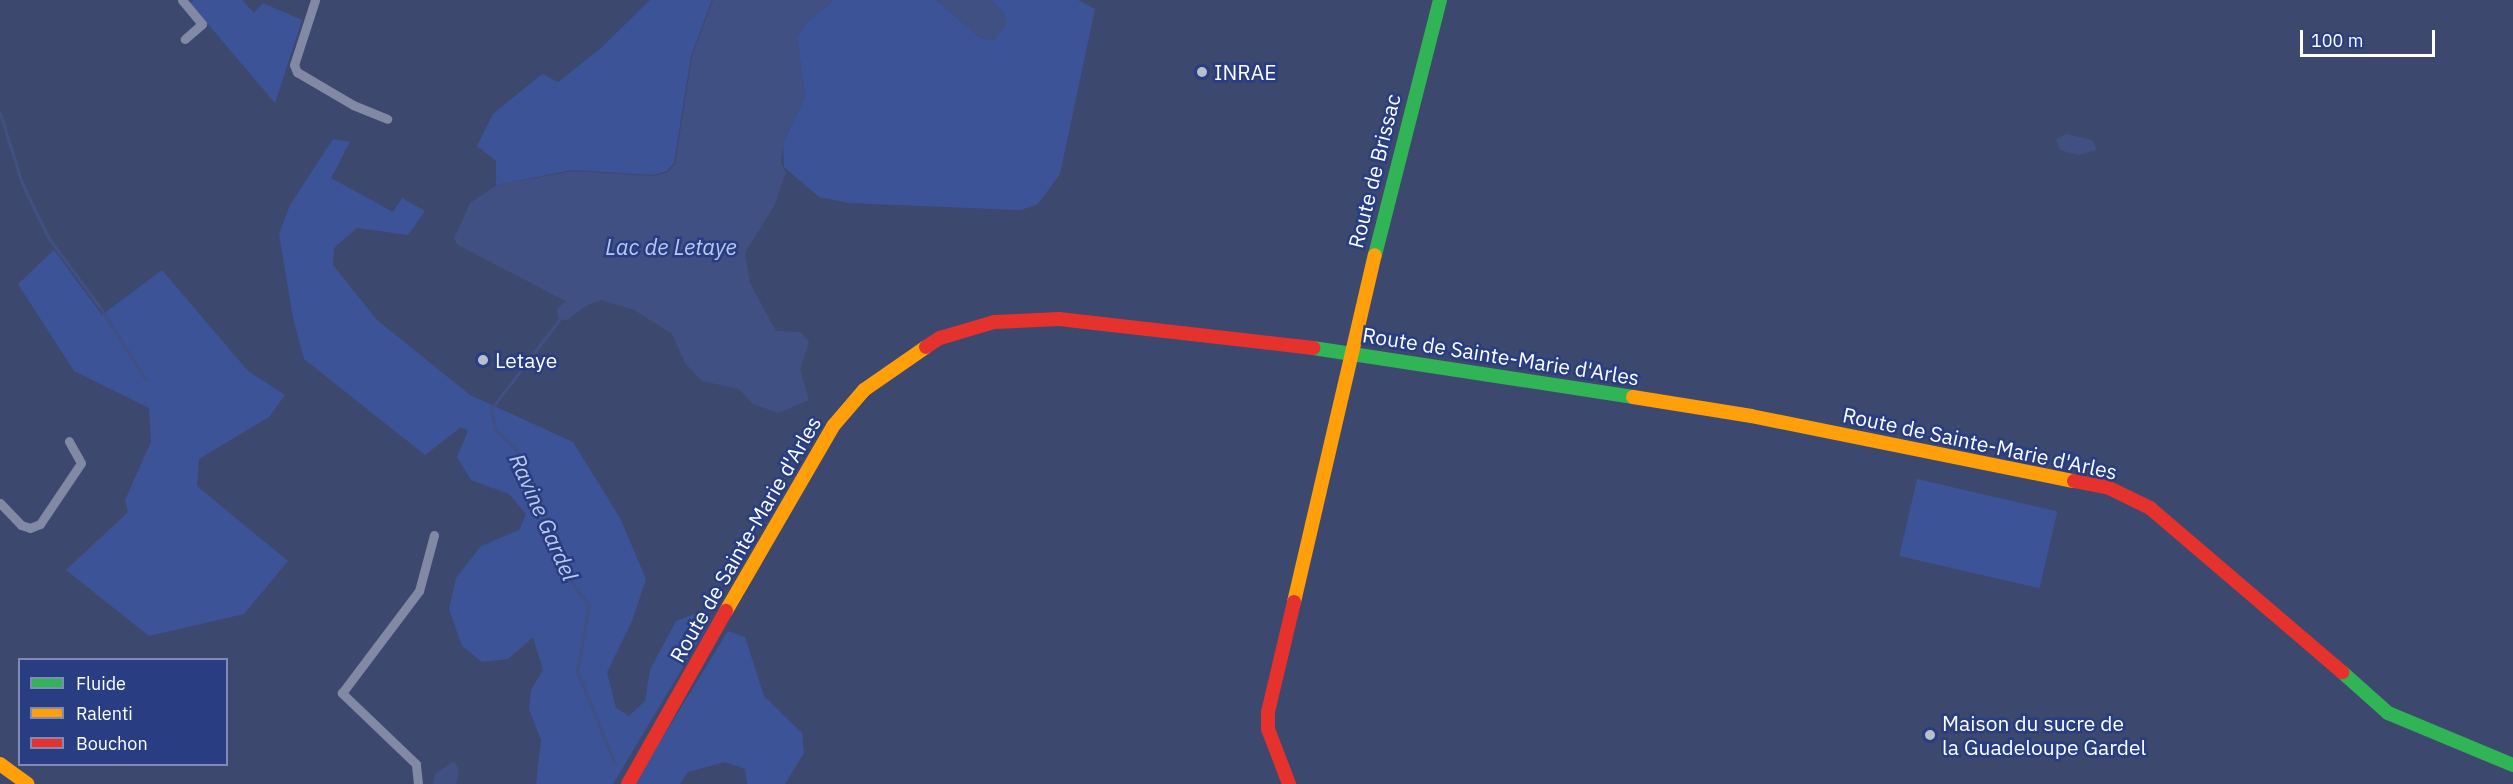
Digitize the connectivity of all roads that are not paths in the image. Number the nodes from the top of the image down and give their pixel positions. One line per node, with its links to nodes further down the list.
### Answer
1 (182, 0): 4 (street)
2 (315, 0): 5 (street)
3 (1440, 0): 6 (main road, Route de Brissac)
4 (185, 39)
5 (387, 119)
6 (1353, 353): 11 (main road, Route de Sainte-Marie d'Arles); 14 (main road, Route de Sainte-Marie d'Arles); 15 (main road, Route de Brissac)
7 (69, 441): 8 (street)
8 (0, 503)
9 (434, 535): 13 (street)
10 (0, 764): 12 (main road)
11 (2513, 765)
12 (28, 784)
13 (418, 784)
14 (628, 784)
15 (1289, 784)

